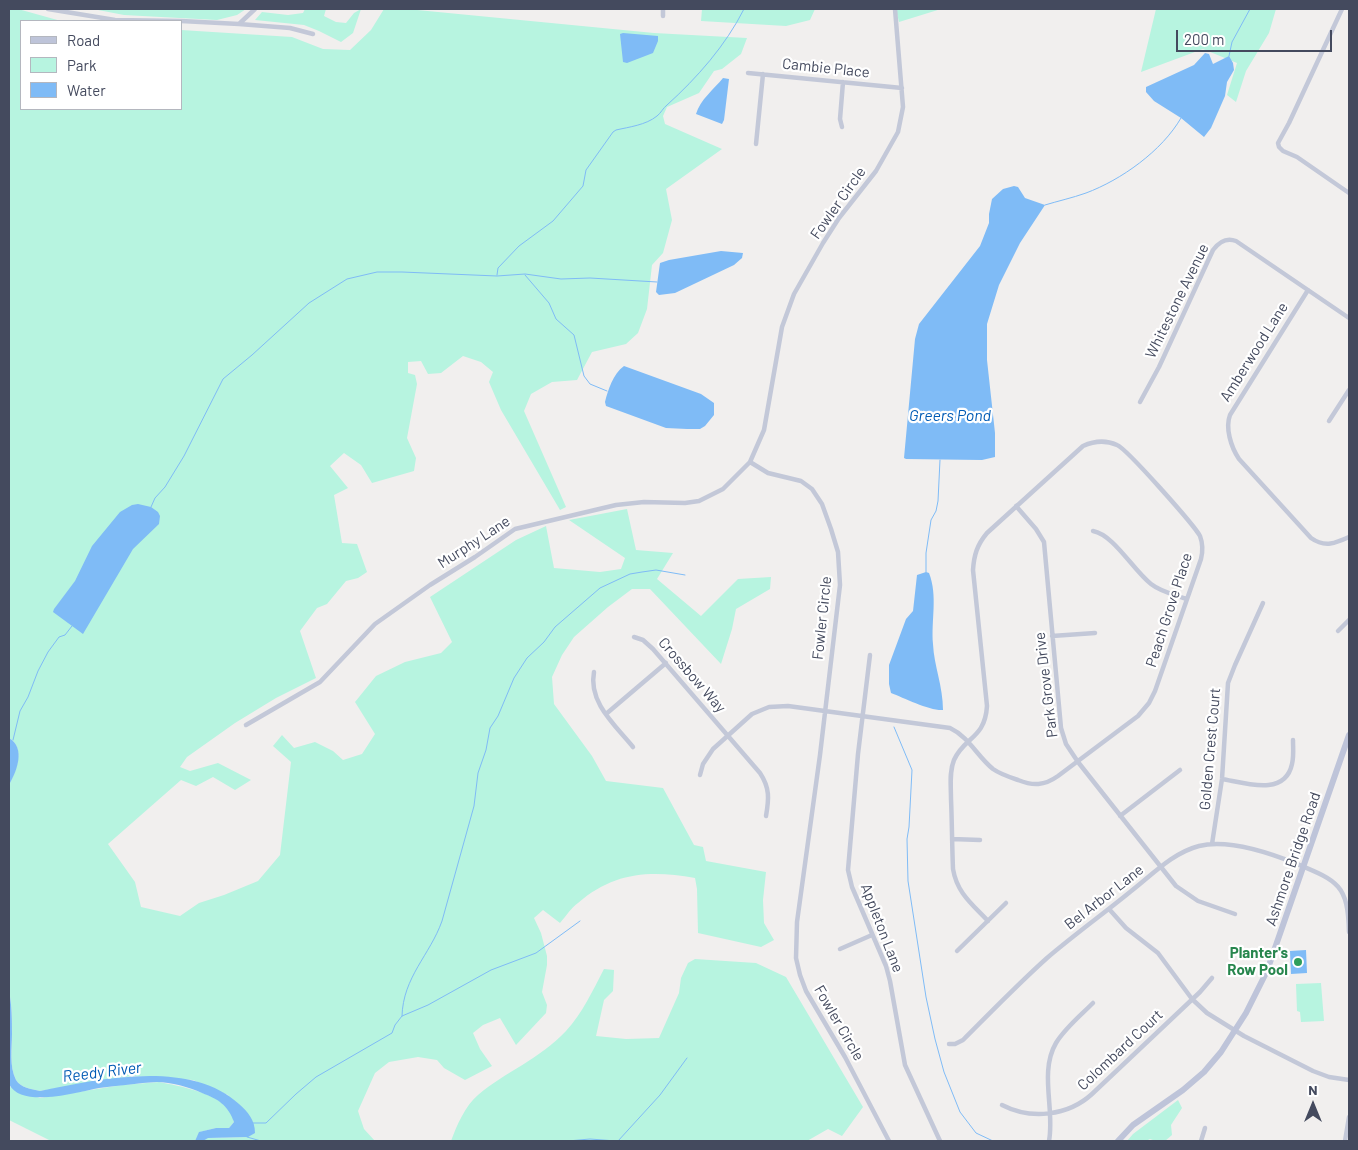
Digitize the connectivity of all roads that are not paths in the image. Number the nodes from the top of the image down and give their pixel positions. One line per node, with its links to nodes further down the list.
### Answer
1 (48, 9): 7 (street)
2 (255, 9): 9 (street)
3 (663, 9): 6 (street)
4 (895, 9): 14 (street, Fowler Circle)
5 (1342, 9): 17 (street)
6 (663, 16)
7 (115, 20)
8 (182, 21): 9 (street)
9 (239, 24): 10 (street)
10 (312, 34)
11 (748, 73): 12 (street, Cambie Place)
12 (763, 74): 13 (street, Cambie Place); 16 (street)
13 (843, 82): 14 (street, Cambie Place); 15 (street)
14 (902, 88): 23 (street, Fowler Circle)
15 (842, 127)
16 (756, 144)
17 (1349, 193)
18 (1308, 290): 19 (street, Whitestone Avenue); 21 (street, Whitestone Avenue); 26 (street, Amberwood Lane)
19 (1349, 318)
20 (1349, 390): 22 (street)
21 (1140, 402)
22 (1329, 421)
23 (750, 462): 37 (street, Fowler Circle); 40 (street, Murphy Lane)
24 (1016, 506): 27 (street, Peach Grove Place); 32 (street, Park Grove Drive); 44 (street, Peach Grove Place)
25 (1092, 531): 27 (street)
26 (1349, 538)
27 (1187, 599): 46 (street, Peach Grove Place)
28 (1263, 603): 49 (street, Golden Crest Court)
29 (1349, 620): 30 (street)
30 (1338, 630)
31 (1095, 632): 32 (street)
32 (1052, 636): 46 (street, Park Grove Drive)
33 (634, 637): 35 (street, Crossbow Way)
34 (870, 655): 39 (street, Appleton Lane)
35 (666, 663): 38 (street); 42 (street, Crossbow Way)
36 (594, 672): 38 (street)
37 (825, 711): 39 (street, Peach Grove Place); 42 (street, Peach Grove Place); 75 (street, Fowler Circle)
38 (606, 714): 45 (street)
39 (864, 716): 44 (street, Peach Grove Place); 62 (street, Appleton Lane)
40 (246, 725)
41 (1349, 735): 55 (main road, Ashmore Bridge Road)
42 (728, 736): 48 (street, Peach Grove Place); 50 (street, Crossbow Way)
43 (1293, 740): 49 (street)
44 (968, 742): 46 (street, Peach Grove Place); 52 (street)
45 (633, 747)
46 (1078, 762): 51 (street, Park Grove Drive)
47 (1180, 770): 51 (street)
48 (700, 775)
49 (1222, 779): 54 (street, Golden Crest Court)
50 (766, 816)
51 (1120, 816): 56 (street, Park Grove Drive)
52 (952, 840): 53 (street); 60 (street)
53 (980, 840)
54 (1212, 844): 55 (street, Bel Arbor Lane); 56 (street, Bel Arbor Lane)
55 (1304, 867): 61 (street, Bel Arbor Lane); 68 (main road, Ashmore Bridge Road)
56 (1161, 868): 58 (street, Bel Arbor Lane); 59 (street, Park Grove Drive)
57 (1006, 903): 60 (street)
58 (1109, 909): 66 (street); 69 (street, Bel Arbor Lane)
59 (1235, 914)
60 (988, 920): 64 (street)
61 (1349, 932)
62 (872, 935): 63 (street); 76 (street, Appleton Lane)
63 (840, 949)
64 (957, 951)
65 (1212, 978): 66 (street, Colombard Court)
66 (1192, 999): 68 (street); 72 (street, Colombard Court)
67 (1093, 1003): 72 (street)
68 (1235, 1031): 70 (street); 78 (main road, Ashmore Bridge Road)
69 (949, 1044)
70 (1349, 1080)
71 (1002, 1105): 72 (street, Colombard Court)
72 (1051, 1112): 77 (street)
73 (1349, 1116): 80 (street)
74 (1205, 1128): 79 (street)
75 (889, 1141)
76 (940, 1141)
77 (1049, 1141)
78 (1118, 1141)
79 (1201, 1141)
80 (1345, 1141)

